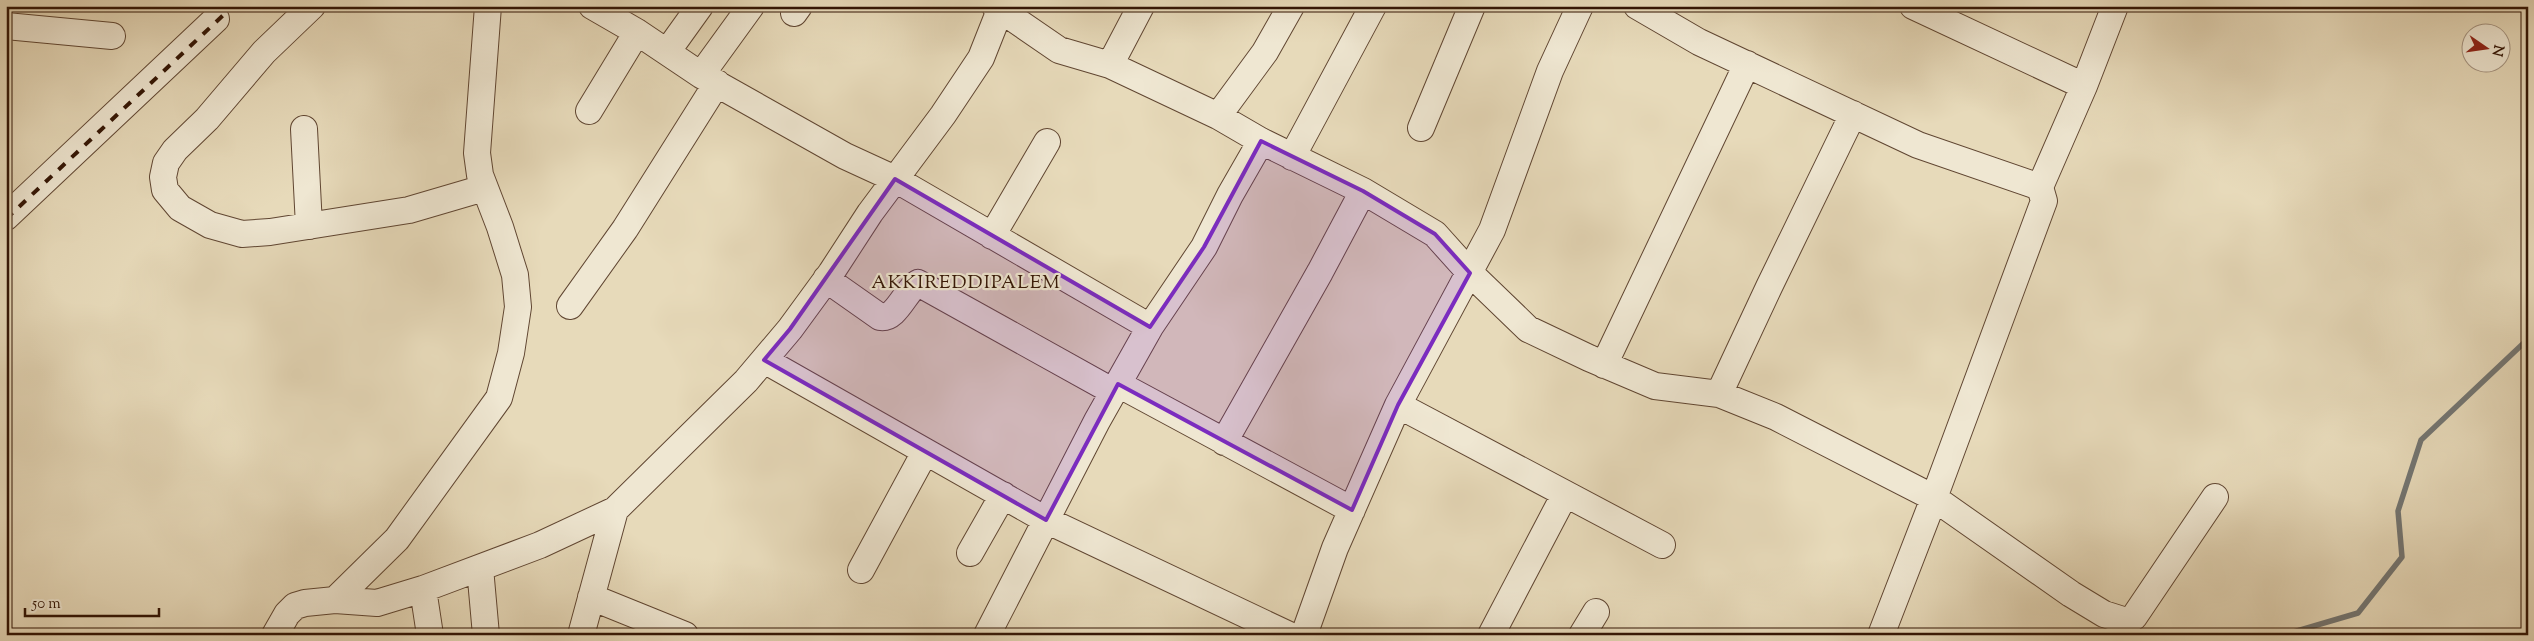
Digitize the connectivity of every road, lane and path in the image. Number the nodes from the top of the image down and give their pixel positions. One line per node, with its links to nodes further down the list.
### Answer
1 (312, 6): 37 (street)
2 (488, 6): 34 (street)
3 (592, 6): 17 (street)
4 (700, 6): 19 (street)
5 (751, 6): 22 (street)
6 (1141, 6): 21 (street)
7 (1291, 6): 26 (street)
8 (1373, 6): 31 (street)
9 (1472, 6): 27 (street)
10 (1580, 6): 39 (street)
11 (1637, 6): 20 (street)
12 (1913, 6): 23 (street)
13 (2115, 6): 23 (street)
14 (1008, 10): 21 (street); 32 (street)
15 (216, 19): 36 (street)
16 (6, 26): 18 (street)
17 (637, 32): 19 (street); 24 (street)
18 (112, 36)
19 (667, 52): 22 (street)
20 (1747, 64): 25 (street); 44 (street)
21 (1110, 66): 26 (street)
22 (709, 79): 32 (street); 41 (street)
23 (2084, 86): 33 (street)
24 (589, 111)
25 (1853, 114): 33 (street); 46 (street)
26 (1218, 116): 30 (street)
27 (1421, 128)
28 (304, 129): 37 (street)
29 (1047, 142): 38 (street)
30 (1261, 142): 31 (street); 42 (street)
31 (1292, 157): 35 (street)
32 (895, 179): 38 (street); 40 (street)
33 (2040, 187): 53 (street)
34 (484, 188): 37 (street); 63 (street)
35 (1362, 190): 39 (street); 48 (street)
36 (6, 217)
37 (309, 226)
38 (992, 236): 42 (street)
39 (1470, 273): 44 (street); 47 (street)
40 (826, 279): 43 (street); 45 (street)
41 (570, 306)
42 (1150, 327): 45 (street)
43 (764, 360): 49 (street); 54 (street)
44 (1604, 365): 46 (street)
45 (1116, 388): 48 (street); 56 (street)
46 (1719, 394): 53 (street)
47 (1398, 405): 50 (street); 55 (street)
48 (1224, 442): 55 (street)
49 (925, 452): 51 (street); 60 (street)
50 (1565, 494): 57 (street); 73 (street)
51 (1003, 495): 56 (street); 58 (street)
52 (2215, 497): 53 (street)
53 (1934, 498): 75 (street)
54 (615, 510): 59 (street); 62 (street)
55 (1352, 510): 72 (street)
56 (1046, 520): 70 (street); 71 (street)
57 (1662, 545)
58 (970, 553)
59 (480, 568): 61 (street); 67 (street)
60 (861, 570)
61 (423, 589): 63 (street); 66 (street)
62 (592, 597): 68 (street); 69 (street)
63 (335, 600): 65 (street)
64 (1596, 612): 74 (street)
65 (275, 635)
66 (430, 635)
67 (486, 635)
68 (582, 635)
69 (685, 635)
70 (987, 635)
71 (1289, 635)
72 (1304, 635)
73 (1491, 635)
74 (1582, 635)
75 (1881, 635)

